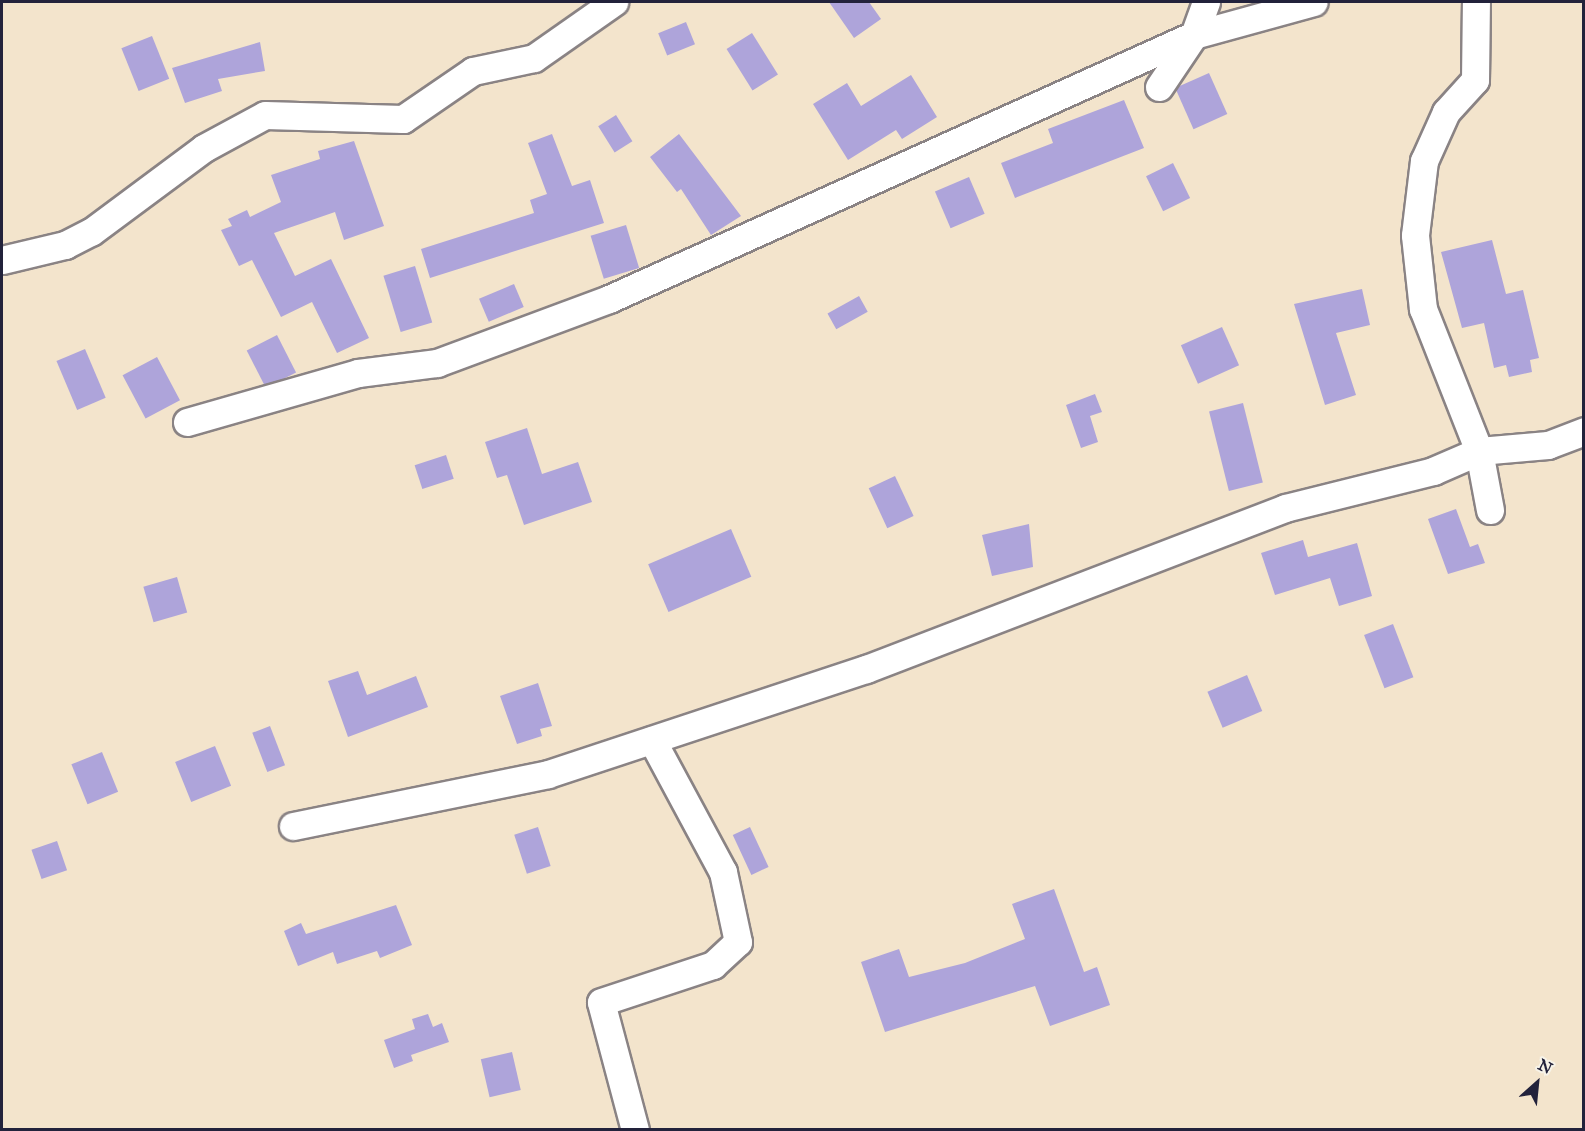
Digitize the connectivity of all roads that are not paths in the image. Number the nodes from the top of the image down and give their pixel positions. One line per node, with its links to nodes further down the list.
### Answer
1 (614, 2): 7 (street)
2 (1206, 2): 5 (street)
3 (1314, 2): 5 (street)
4 (1476, 2): 10 (street)
5 (1194, 35): 6 (street); 8 (street)
6 (1159, 87)
7 (2, 260)
8 (187, 422)
9 (1584, 430): 10 (street)
10 (1479, 451): 11 (street); 12 (street)
11 (1490, 510)
12 (652, 740): 13 (street); 14 (street)
13 (293, 826)
14 (635, 1130)

